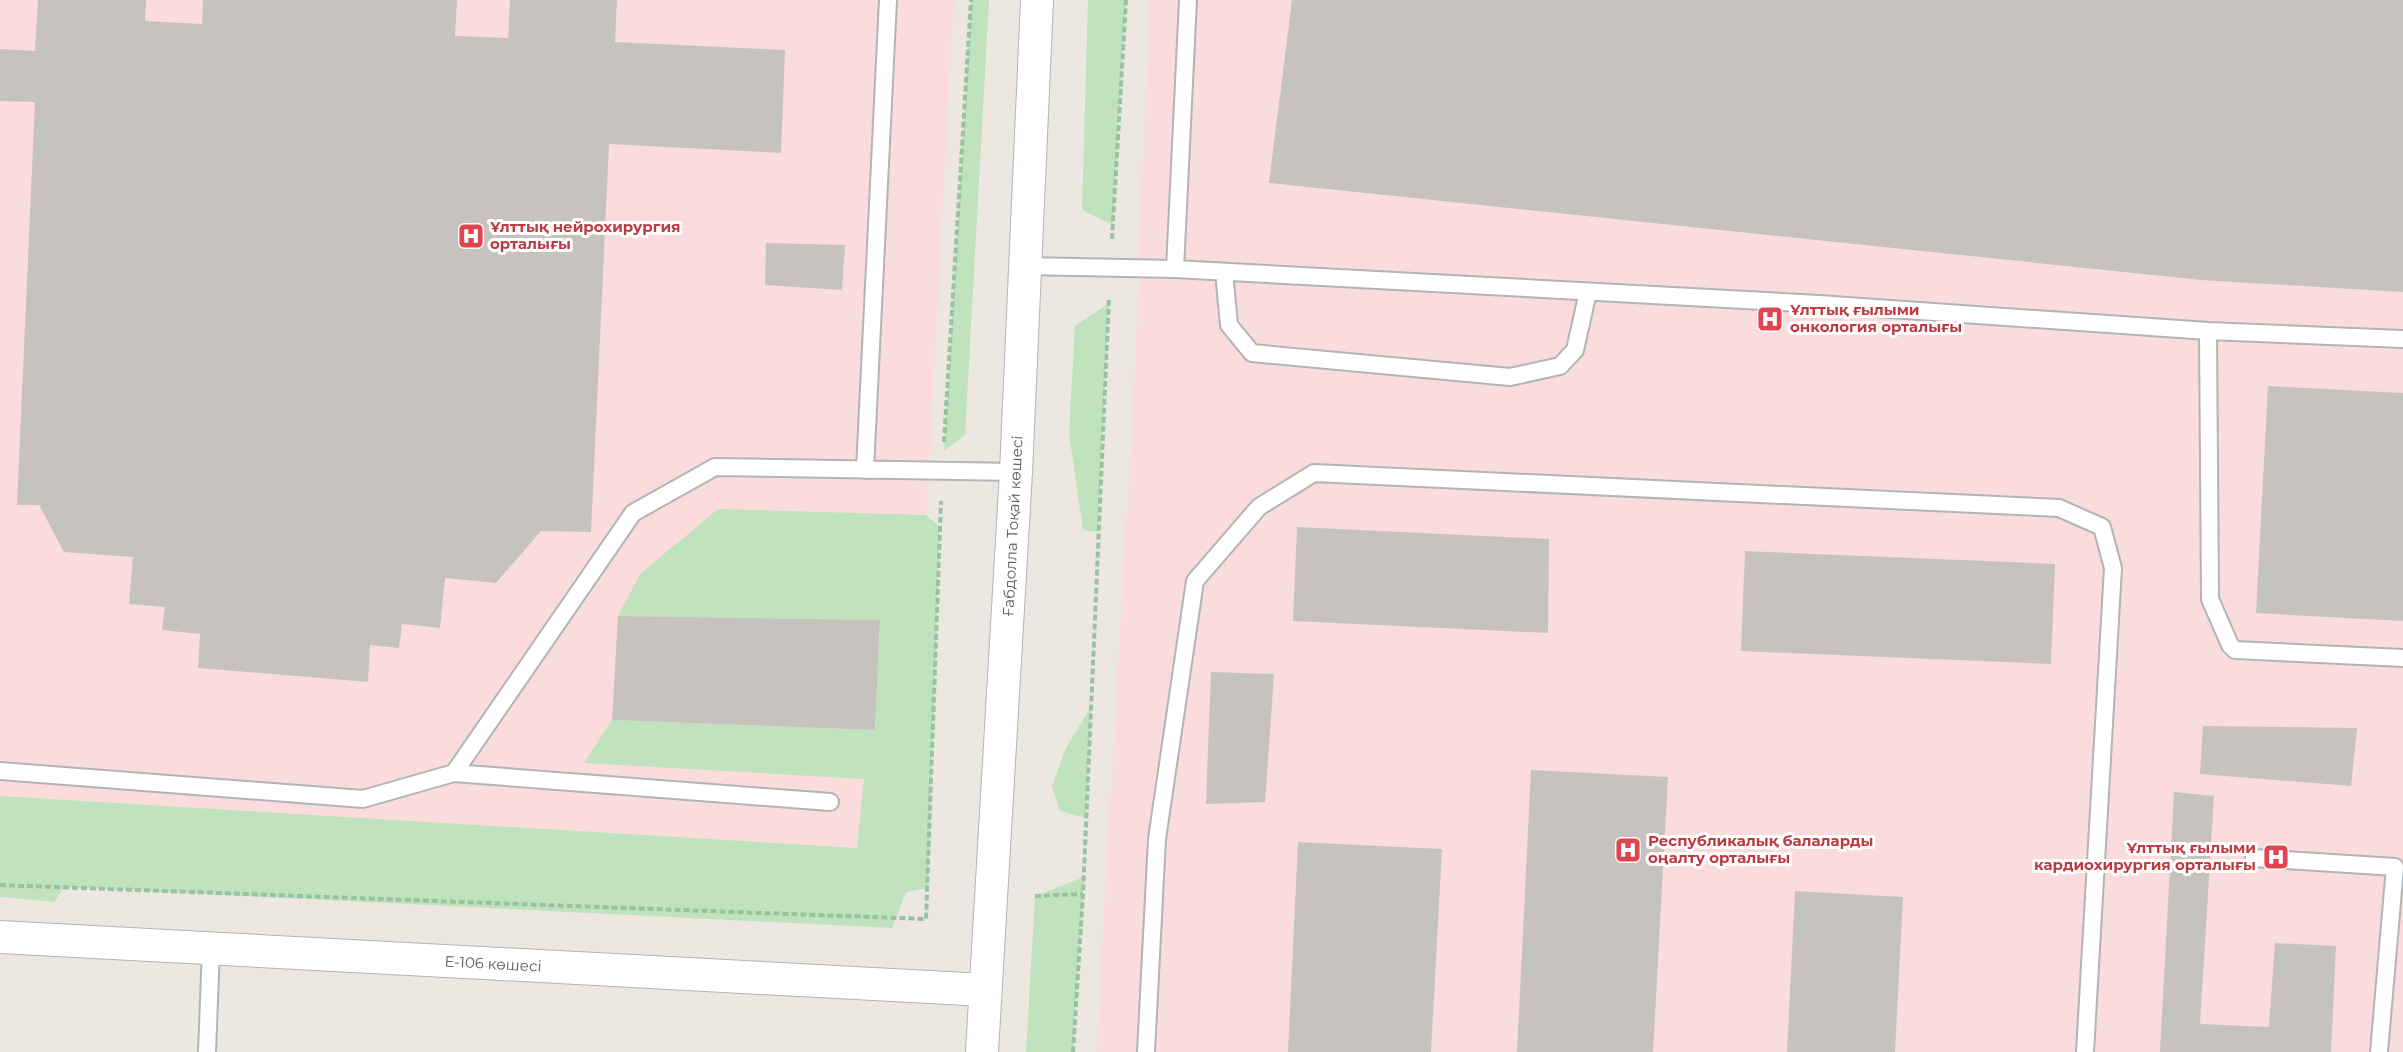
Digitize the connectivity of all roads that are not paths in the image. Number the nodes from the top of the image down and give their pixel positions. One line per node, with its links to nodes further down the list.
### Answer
1 (888, 0): 10 (lane)
2 (1037, 0): 4 (street, Ғабдолла Тоқай көшесі)
3 (1188, 0): 5 (lane)
4 (1025, 266): 5 (lane); 11 (street, Ғабдолла Тоқай көшесі)
5 (1175, 269): 6 (lane)
6 (1224, 272): 7 (lane); 7 (lane)
7 (1588, 292): 8 (lane)
8 (2208, 332): 9 (lane); 12 (lane)
9 (2403, 339)
10 (865, 470): 11 (lane); 14 (lane)
11 (1016, 472): 20 (street, Ғабдолла Тоқай көшесі)
12 (2403, 658)
13 (0, 771): 14 (lane)
14 (454, 773): 15 (lane)
15 (831, 802)
16 (2254, 858): 18 (lane)
17 (0, 937): 19 (street, Е-106 көшесі)
18 (2396, 938): 25 (lane)
19 (211, 949): 20 (street, Е-106 көшесі); 21 (lane)
20 (986, 990): 22 (street, Ғабдолла Тоқай көшесі)
21 (207, 1052)
22 (982, 1052)
23 (1146, 1052): 24 (lane)
24 (2085, 1052)
25 (2379, 1052)

